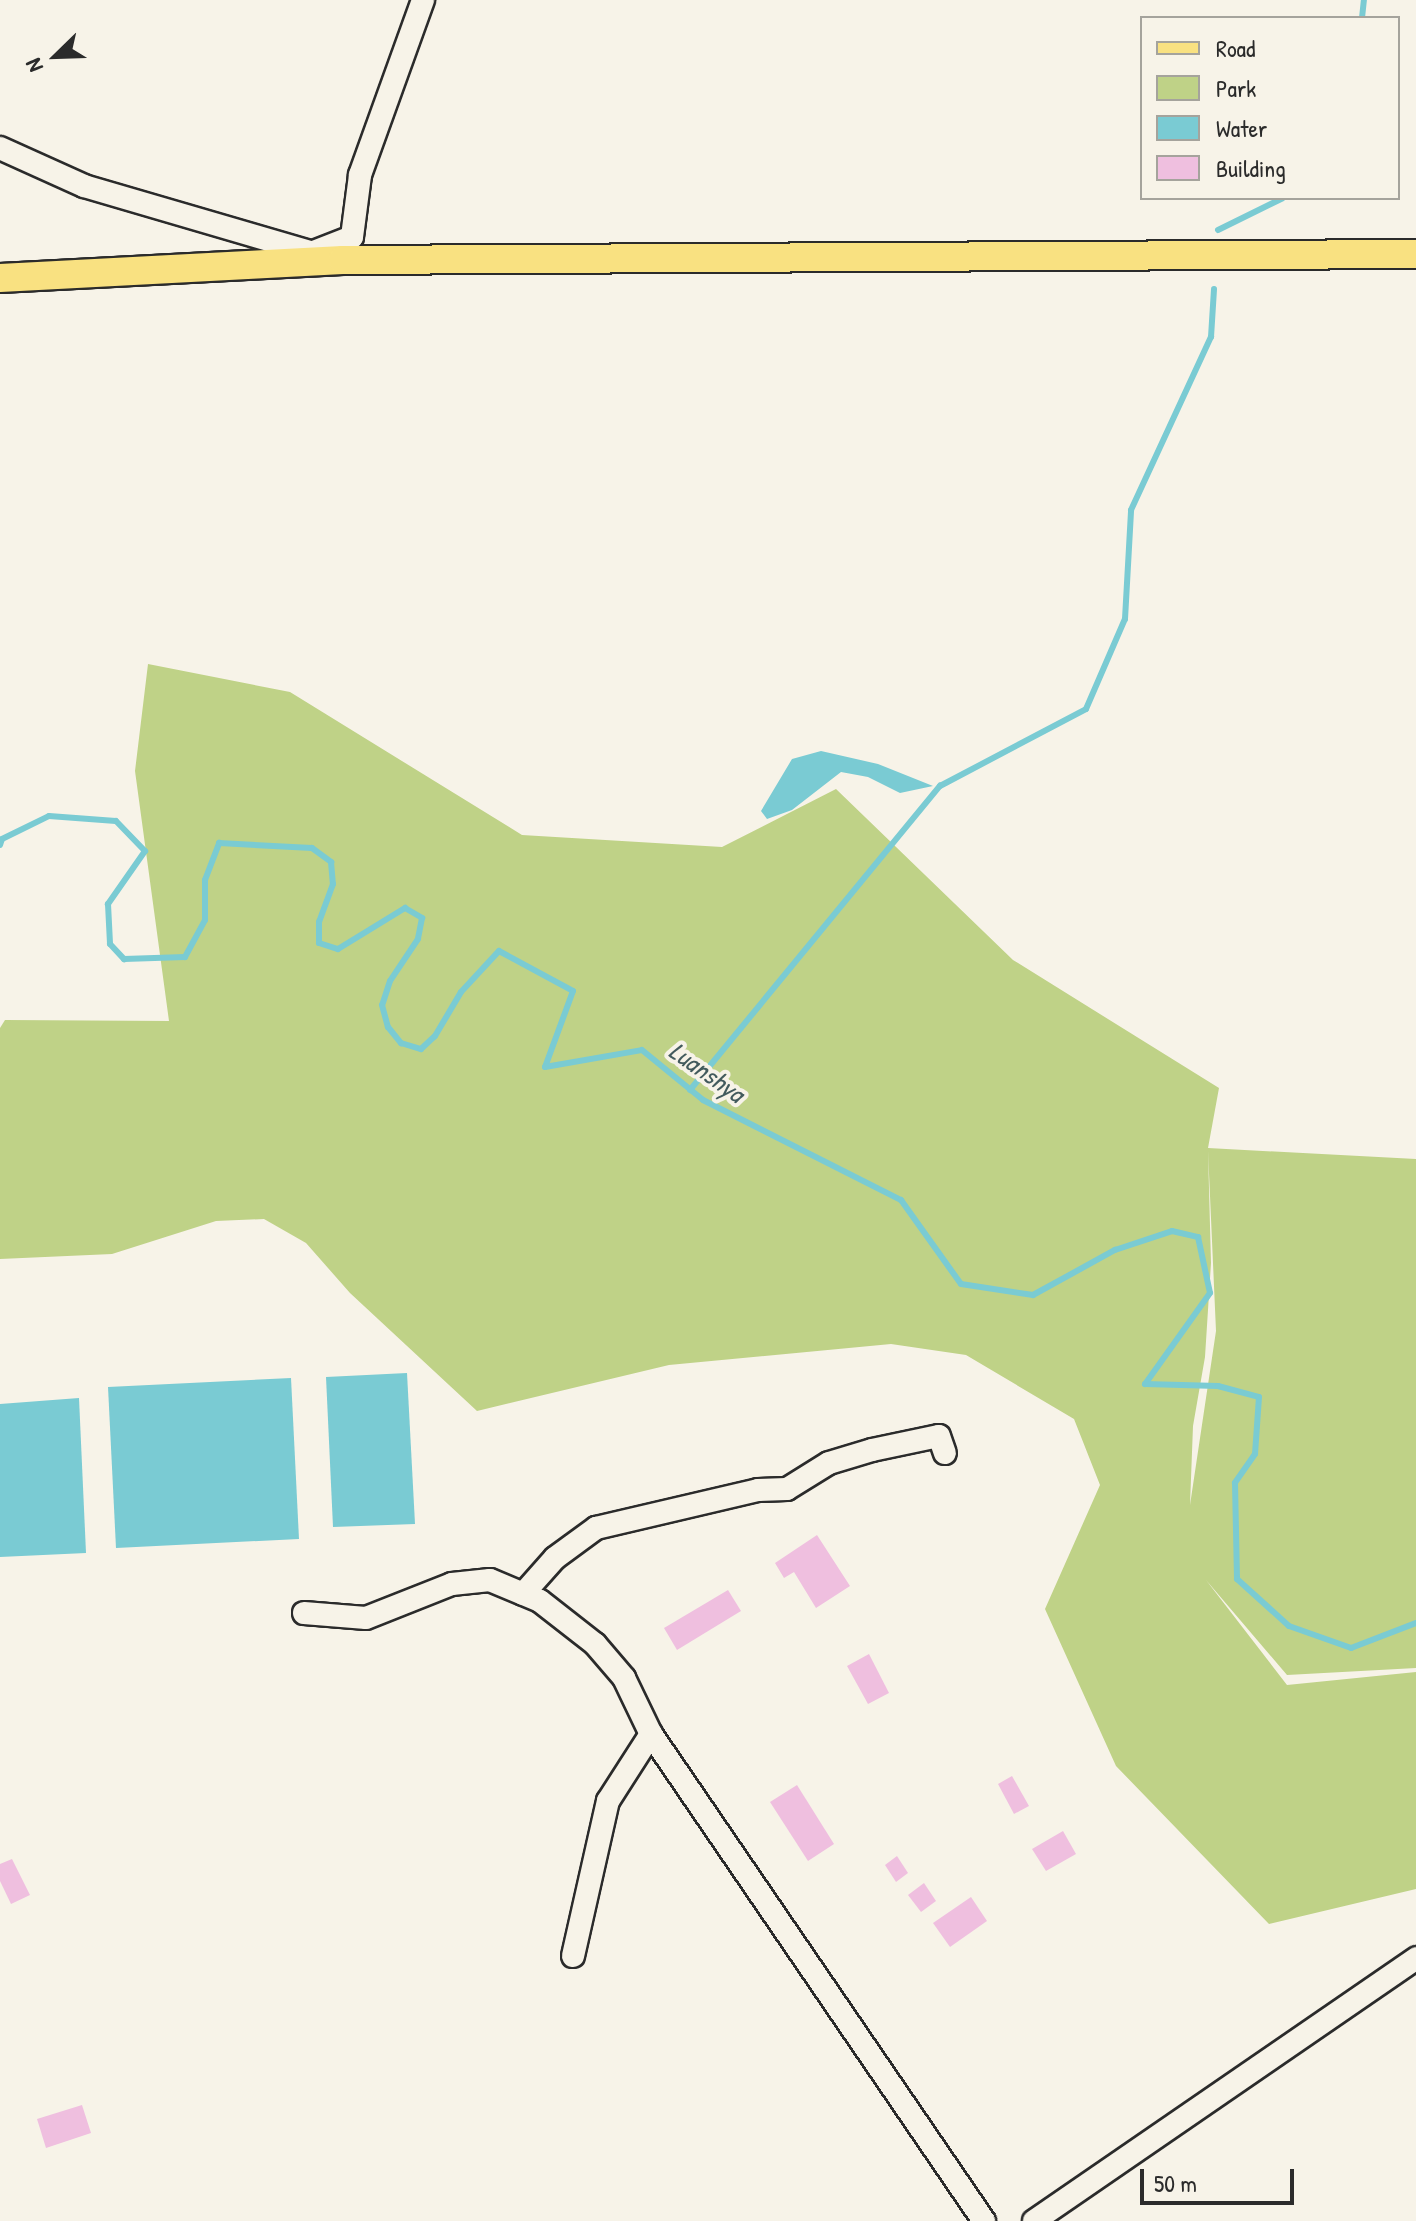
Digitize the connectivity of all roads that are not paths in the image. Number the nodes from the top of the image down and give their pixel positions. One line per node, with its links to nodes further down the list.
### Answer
1 (423, 0): 3 (street)
2 (0, 148): 3 (street)
3 (311, 253): 5 (street)
4 (1416, 254): 5 (main road)
5 (343, 260): 6 (main road)
6 (0, 278)
7 (945, 1453): 8 (street)
8 (523, 1594): 9 (street); 10 (street)
9 (304, 1613)
10 (651, 1734): 11 (street); 13 (street)
11 (573, 1956)
12 (1416, 1958): 14 (street)
13 (984, 2221)
14 (1034, 2221)

